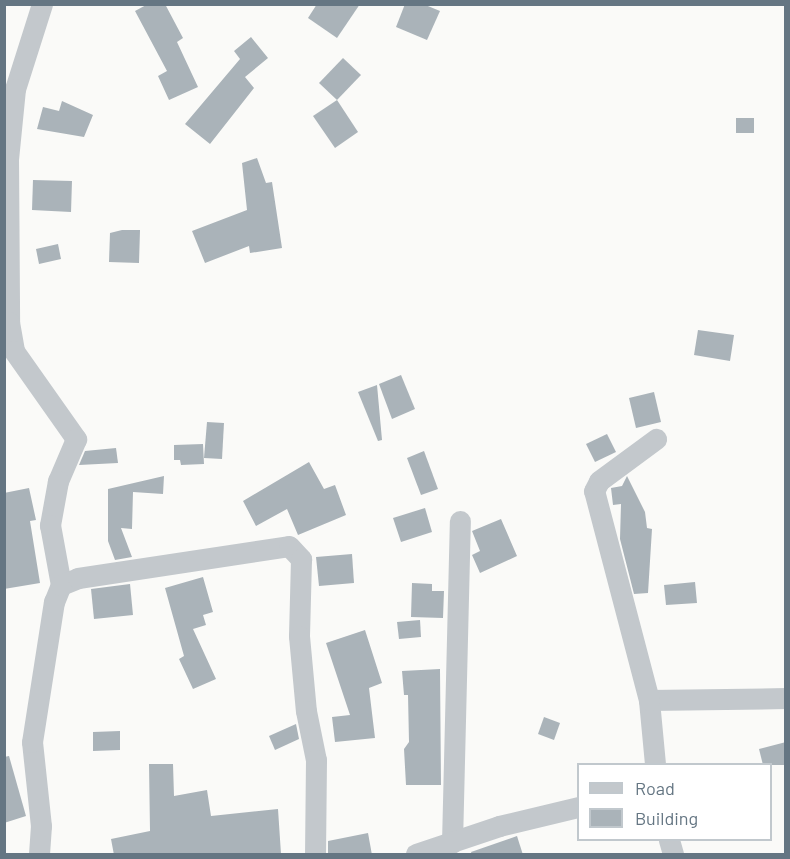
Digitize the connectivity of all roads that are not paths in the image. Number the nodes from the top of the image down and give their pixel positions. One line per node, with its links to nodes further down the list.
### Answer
1 (42, 4): 4 (street)
2 (656, 439): 6 (street)
3 (460, 521): 9 (street)
4 (61, 585): 10 (street); 11 (street)
5 (786, 698): 6 (street)
6 (649, 700): 7 (street)
7 (655, 763)
8 (577, 807): 9 (street)
9 (452, 843): 12 (street)
10 (39, 855)
11 (315, 855)
12 (416, 855)

